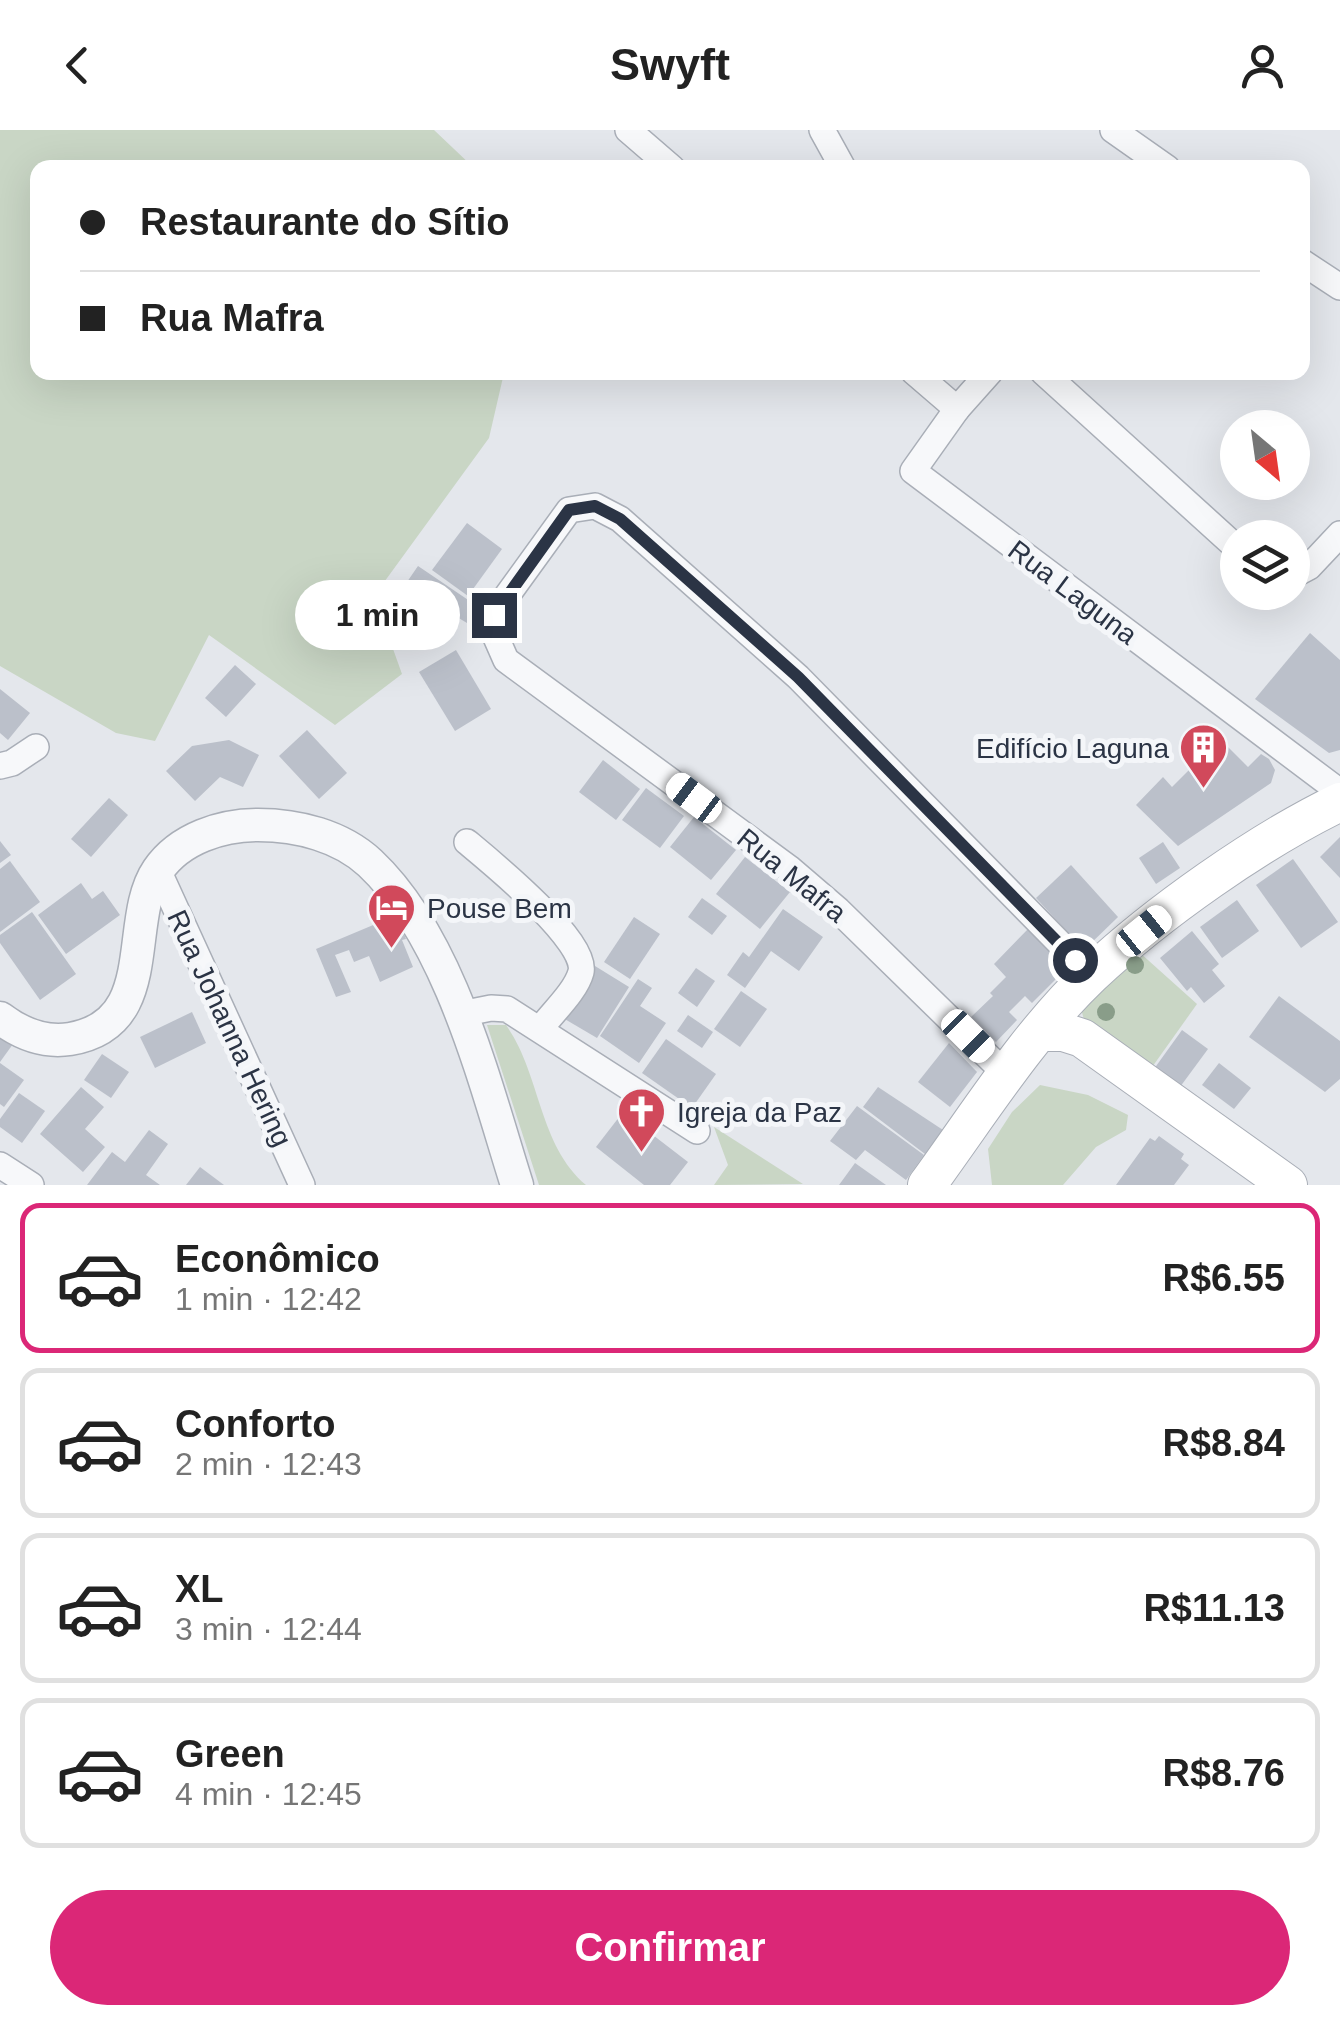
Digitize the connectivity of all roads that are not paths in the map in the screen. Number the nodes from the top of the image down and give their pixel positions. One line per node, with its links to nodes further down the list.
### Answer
1 (628, 130): 4 (street)
2 (822, 130): 5 (street)
3 (1113, 130): 6 (street)
4 (663, 160)
5 (838, 160)
6 (1156, 160)
7 (1310, 267): 8 (street)
8 (1340, 287)
9 (924, 380): 12 (street)
10 (983, 380): 12 (street)
11 (1052, 380): 13 (street)
12 (957, 408): 18 (street, Rua Laguna)
13 (1220, 533)
14 (1340, 534): 15 (street)
15 (1310, 566)
16 (36, 747): 17 (street)
17 (0, 766)
18 (1340, 792)
19 (1340, 802): 22 (main road)
20 (467, 842): 25 (street)
21 (158, 870): 23 (street); 24 (street); 33 (street, Rua Johanna Hering)
22 (1082, 986): 26 (main road); 27 (main road); 28 (street, Rua Mafra)
23 (461, 1014): 25 (street); 34 (street)
24 (0, 1018)
25 (541, 1028): 29 (street)
26 (1040, 1032): 27 (main road); 28 (main road)
27 (1082, 1038): 31 (main road)
28 (1008, 1074): 35 (main road)
29 (697, 1131)
30 (0, 1165): 32 (street)
31 (1281, 1183)
32 (32, 1185)
33 (302, 1185)
34 (517, 1185)
35 (927, 1185)

